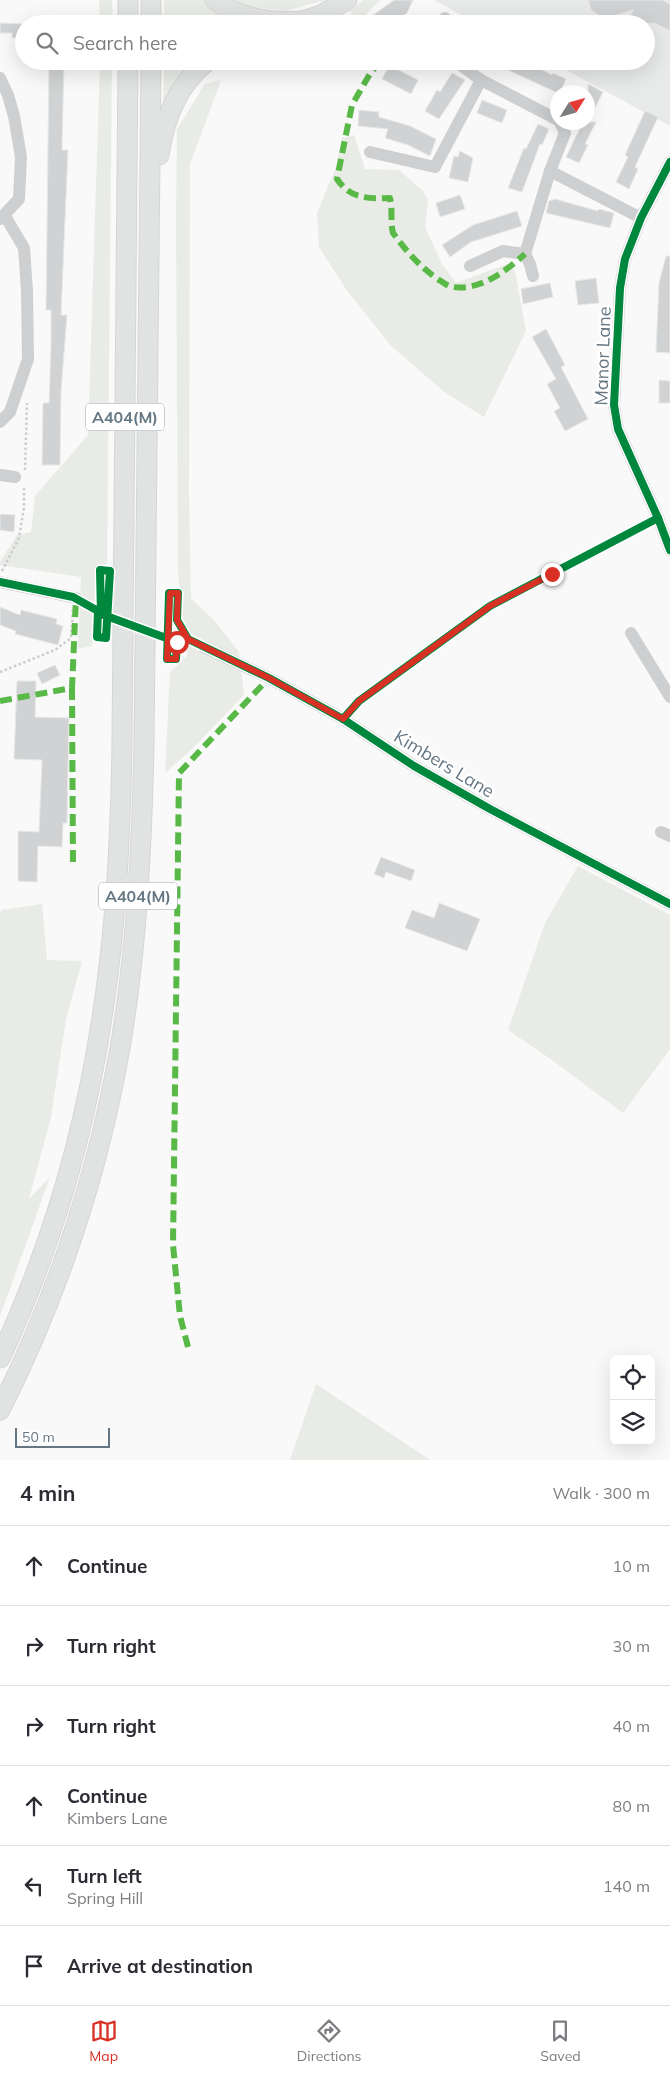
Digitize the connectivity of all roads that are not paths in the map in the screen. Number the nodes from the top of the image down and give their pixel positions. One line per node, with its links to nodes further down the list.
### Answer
1 (128, 0): 5 (highway)
2 (151, 0): 6 (highway)
3 (215, 0): 7 (highway)
4 (347, 0): 8 (highway)
5 (128, 15)
6 (151, 15)
7 (242, 15)
8 (321, 15)
9 (128, 70): 36 (highway, A404(M))
10 (151, 70): 20 (highway, A404(M))
11 (198, 70): 20 (highway, A404(M))
12 (467, 70): 14 (street)
13 (0, 78): 21 (street)
14 (481, 80): 15 (street); 17 (street)
15 (550, 116)
16 (564, 130): 19 (street)
17 (370, 152)
18 (670, 162): 22 (street, Manor Lane)
19 (550, 171): 22 (street); 23 (street)
20 (150, 214): 37 (highway, A404(M))
21 (2, 218): 26 (street)
22 (641, 218): 29 (street, Manor Lane)
23 (524, 254): 24 (street); 25 (street)
24 (470, 266)
25 (533, 276)
26 (0, 422)
27 (0, 475): 28 (street)
28 (15, 477)
29 (670, 550)
30 (0, 582): 31 (street)
31 (75, 598)
32 (631, 634): 34 (street)
33 (204, 647): 35 (street, Kimbers Lane)
34 (670, 697)
35 (670, 904)
36 (0, 1358)
37 (0, 1410)

